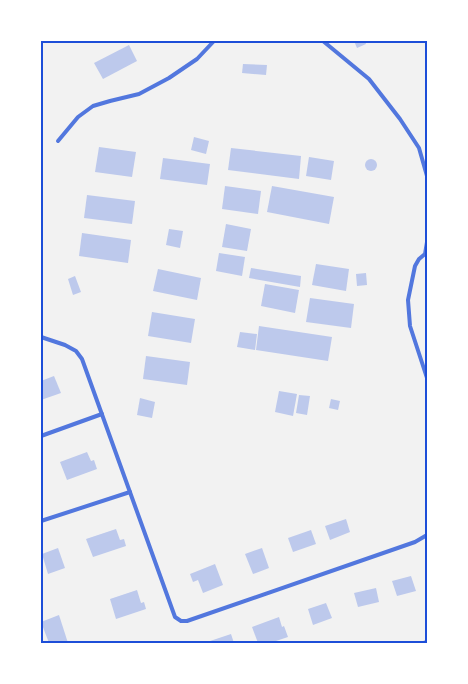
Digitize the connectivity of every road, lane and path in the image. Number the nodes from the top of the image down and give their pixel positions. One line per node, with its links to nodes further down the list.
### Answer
1 (214, 41): 3 (lane)
2 (323, 41): 4 (lane)
3 (58, 141)
4 (427, 176)
5 (427, 242): 6 (lane)
6 (426, 254): 8 (lane)
7 (41, 337): 9 (lane)
8 (427, 378)
9 (102, 414): 10 (lane); 11 (lane)
10 (41, 436)
11 (130, 492): 12 (lane); 13 (lane)
12 (41, 521)
13 (427, 535)

